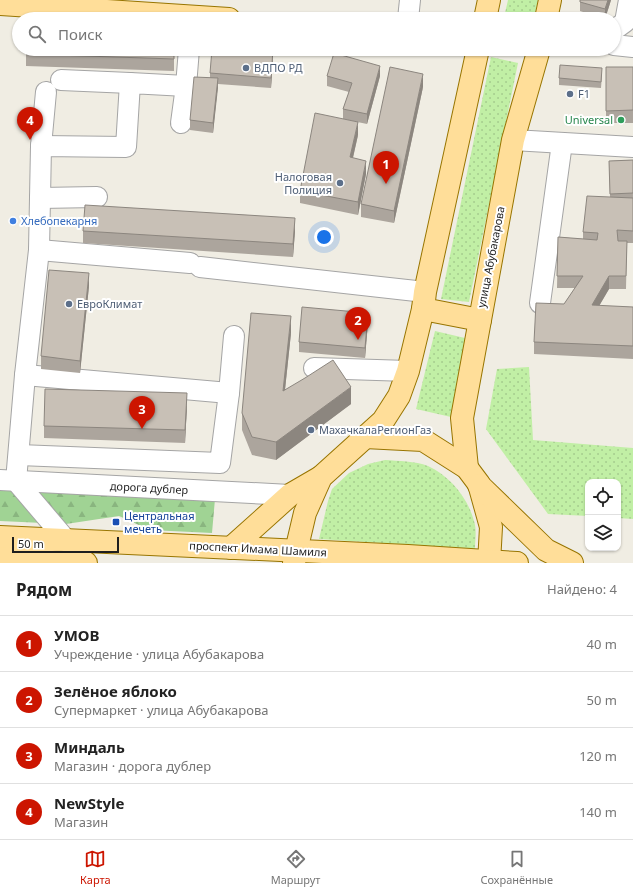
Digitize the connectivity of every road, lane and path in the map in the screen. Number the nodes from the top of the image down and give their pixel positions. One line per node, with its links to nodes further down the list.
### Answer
1 (410, 0): 8 (street)
2 (490, 0): 9 (main road)
3 (550, 0): 10 (main road)
4 (629, 0): 11 (street)
5 (0, 4): 6 (main road)
6 (78, 4): 7 (main road)
7 (143, 12)
8 (409, 12)
9 (487, 12)
10 (547, 12)
11 (621, 24)
12 (621, 46): 13 (street)
13 (633, 47)
14 (188, 56): 19 (street)
15 (476, 56): 29 (main road)
16 (537, 56): 22 (main road, улица Абубакарова)
17 (61, 80): 18 (street)
18 (130, 83): 19 (street); 24 (street)
19 (186, 86): 21 (street)
20 (46, 92): 24 (street)
21 (180, 123)
22 (513, 140): 23 (street); 31 (main road, улица Абубакарова)
23 (562, 143): 25 (street); 30 (street)
24 (41, 146): 27 (street)
25 (633, 147)
26 (97, 197): 27 (street)
27 (40, 198): 28 (street)
28 (39, 250): 29 (street); 35 (street)
29 (424, 301): 31 (main road); 34 (main road)
30 (540, 303)
31 (480, 320): 39 (main road, улица Абубакарова)
32 (234, 336): 36 (street)
33 (314, 368): 34 (street)
34 (408, 372): 37 (main road)
35 (25, 375): 36 (street); 38 (street)
36 (229, 393): 38 (street)
37 (365, 436): 39 (main road); 40 (main road)
38 (19, 455): 41 (street)
39 (473, 476): 48 (main road, улица Абубакарова); 51 (main road)
40 (321, 477): 42 (main road); 46 (main road)
41 (8, 480): 42 (street, дорога дублер); 44 (street)
42 (290, 495): 45 (main road)
43 (0, 537): 44 (main road, проспект Имама Шамиля)
44 (67, 541): 45 (main road, проспект Имама Шамиля)
45 (231, 548): 46 (main road, проспект Имама Шамиля)
46 (295, 557): 48 (main road, проспект Имама Шамиля)
47 (0, 558): 49 (main road)
48 (490, 562): 50 (main road, проспект Имама Шамиля)
49 (86, 563)
50 (517, 563)
51 (572, 563)

